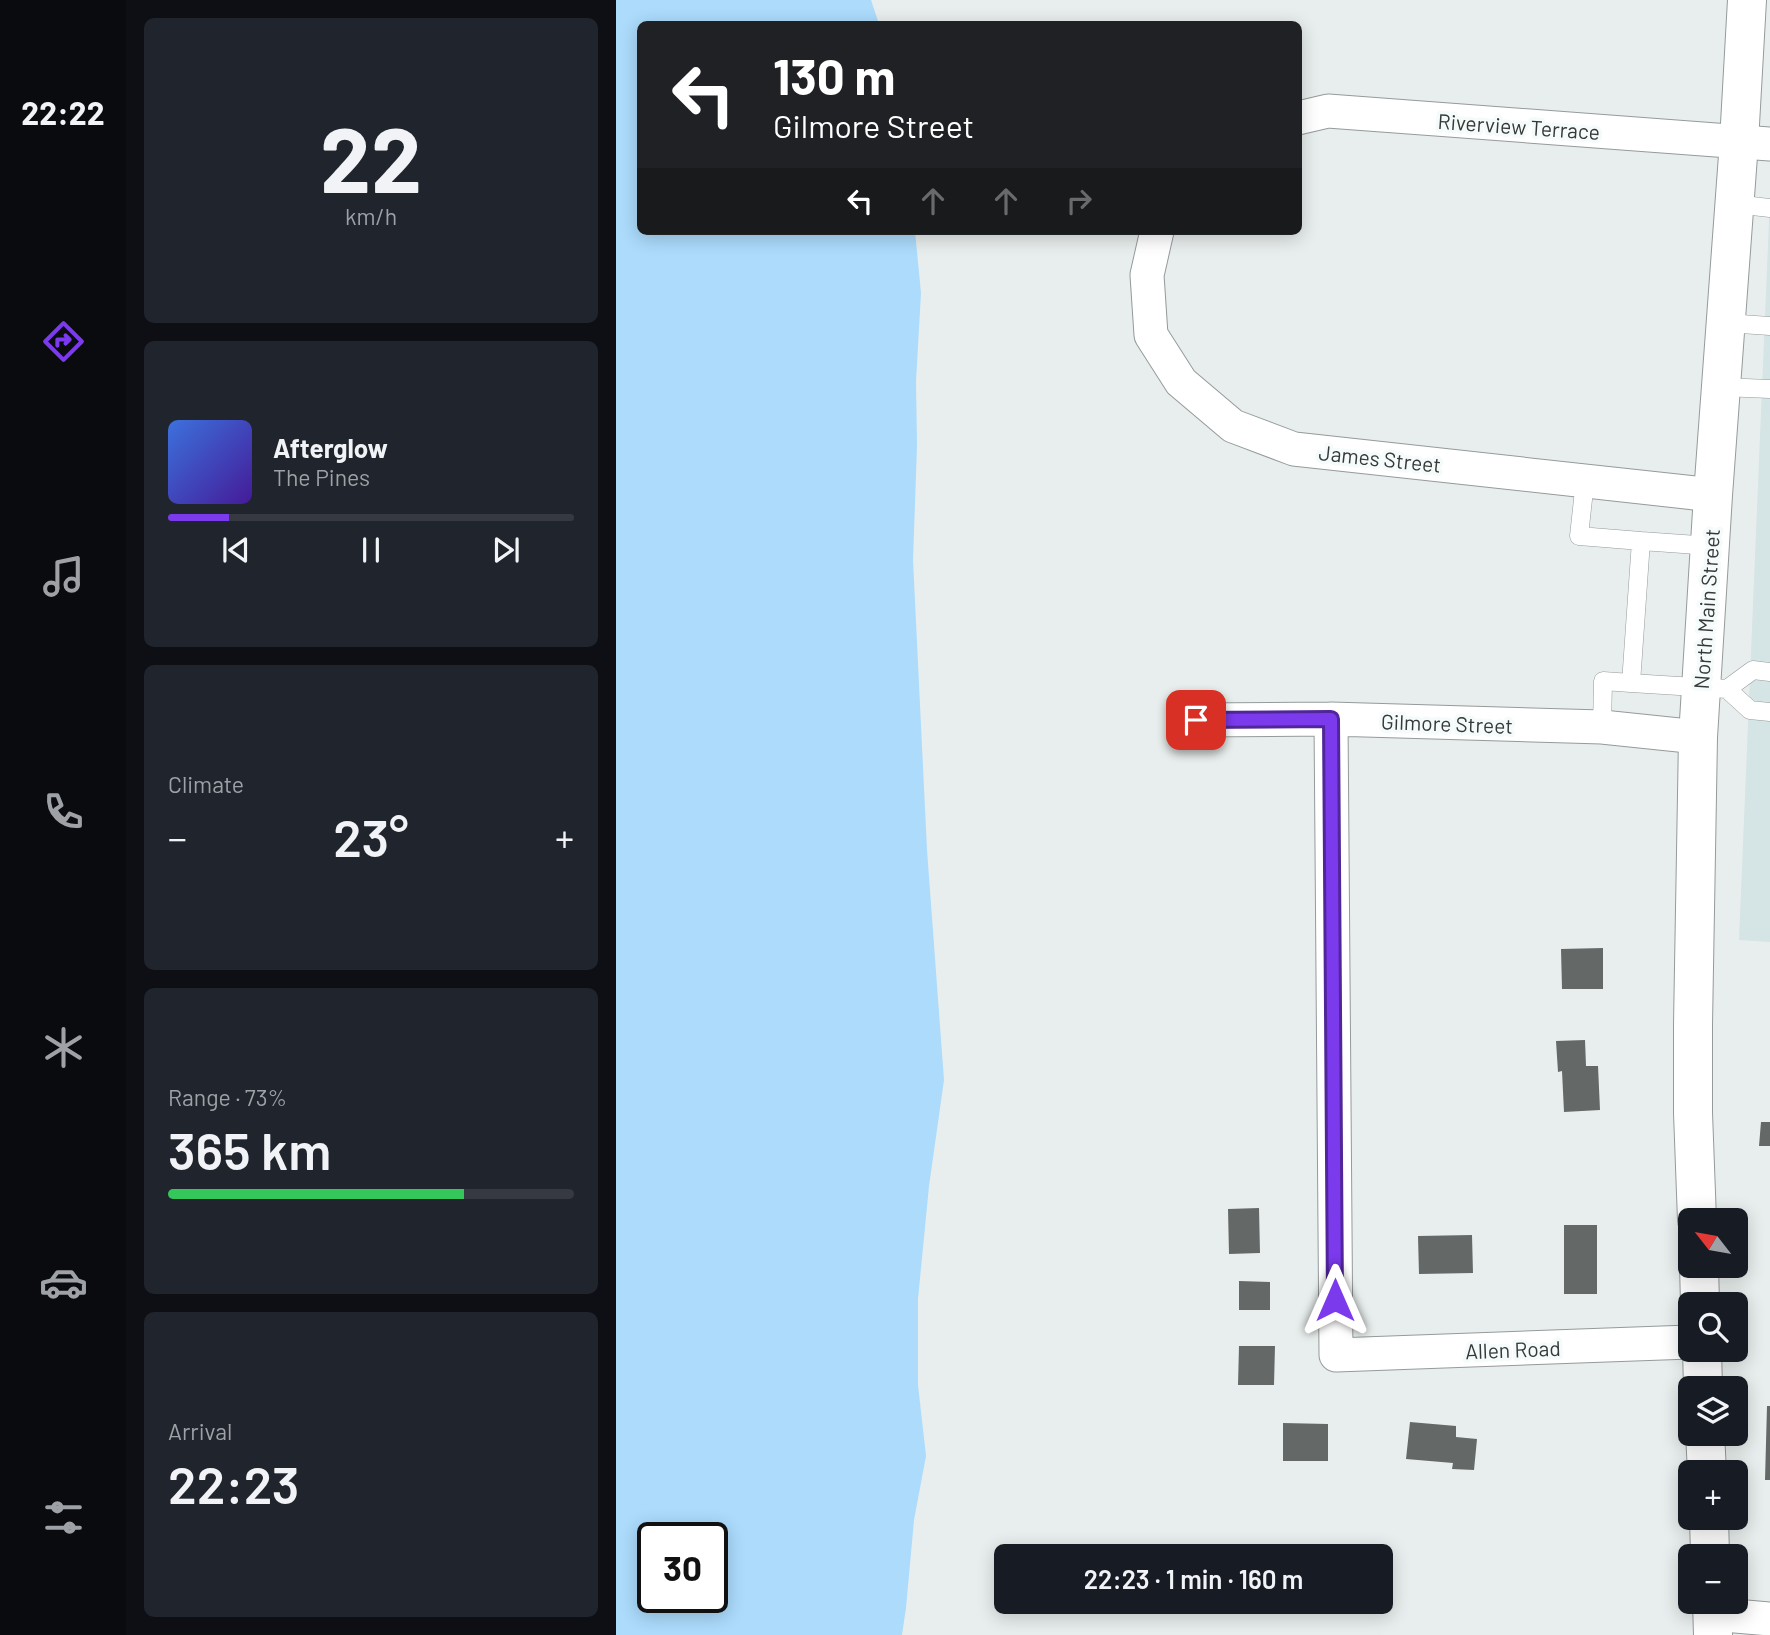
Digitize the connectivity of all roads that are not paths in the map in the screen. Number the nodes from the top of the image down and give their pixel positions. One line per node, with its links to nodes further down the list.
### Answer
1 (1747, 0): 3 (main road, North Main Street)
2 (1302, 117): 3 (street, Riverview Terrace)
3 (1755, 143): 4 (main road, North Main Street)
4 (1752, 206): 6 (main road, North Main Street)
5 (1156, 235): 10 (street, James Street)
6 (1726, 324): 7 (lane); 8 (main road, North Main Street)
7 (1770, 326)
8 (1721, 387): 9 (lane); 11 (main road, North Main Street)
9 (1770, 389)
10 (1585, 481): 11 (street, James Street); 12 (lane)
11 (1713, 495): 13 (main road, North Main Street)
12 (1641, 541): 13 (lane); 15 (lane)
13 (1711, 546): 16 (main road, North Main Street)
14 (1770, 673): 16 (lane)
15 (1631, 682): 16 (lane); 20 (lane)
16 (1714, 689): 17 (lane); 21 (main road, North Main Street)
17 (1770, 712)
18 (1331, 719): 19 (street, Gilmore Street); 20 (street, Gilmore Street); 23 (street, Allen Road)
19 (1196, 720)
20 (1602, 727): 21 (street, Gilmore Street)
21 (1698, 737): 22 (main road, North Main Street)
22 (1697, 1208)
23 (1678, 1342)
24 (1712, 1617): 25 (street)
25 (1770, 1619)

